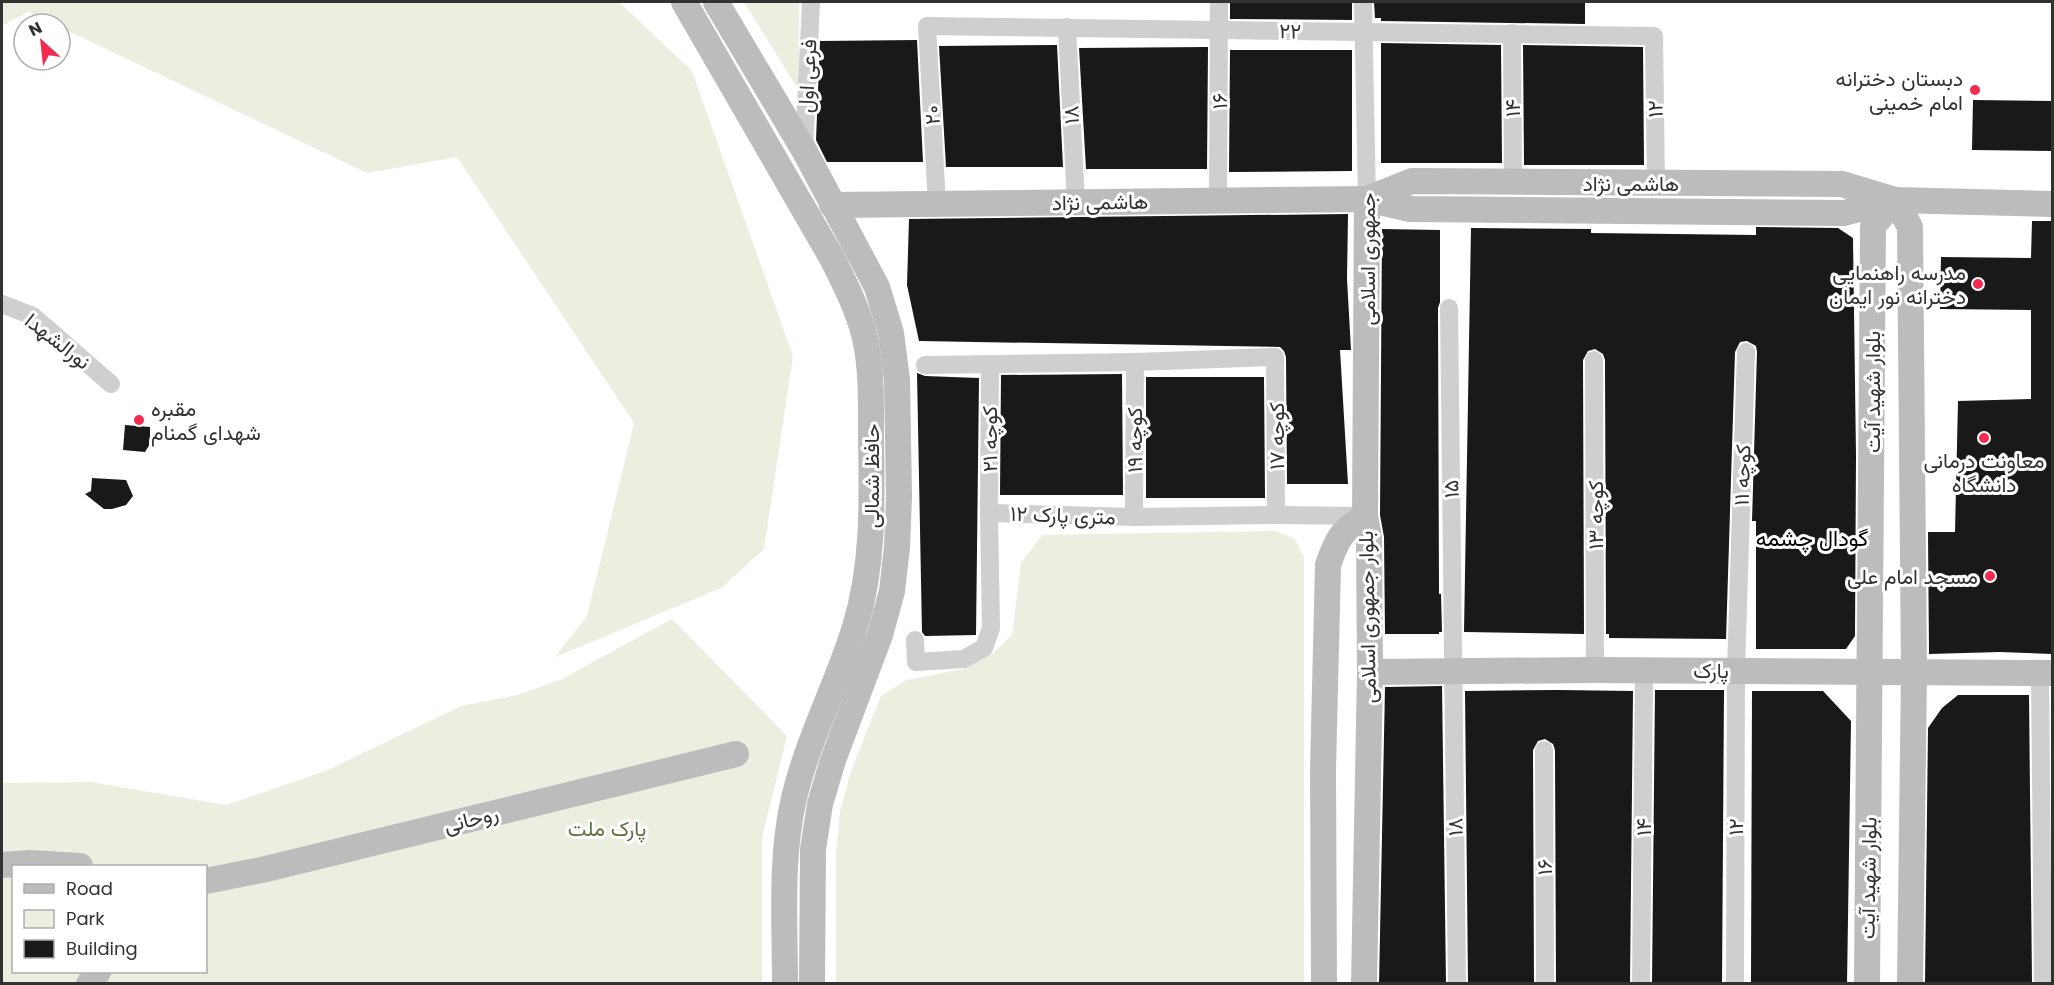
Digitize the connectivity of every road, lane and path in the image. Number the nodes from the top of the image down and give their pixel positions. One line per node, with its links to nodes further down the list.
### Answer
1 (684, 2): 48 (main road, حافظ شمالی)
2 (716, 2): 12 (main road, حافظ شمالی)
3 (811, 2): 12 (street, فرعی اول)
4 (1218, 2): 8 (street, ۱۶)
5 (1363, 2): 9 (street, جمهوری اسلامی)
6 (927, 26): 7 (street, ۲۲); 19 (street, ۲۰)
7 (1067, 27): 8 (street, ۲۲); 18 (street, ۱۸)
8 (1219, 31): 9 (street, ۲۲); 17 (street, ۱۶)
9 (1363, 32): 10 (street, ۲۲); 15 (street, جمهوری اسلامی)
10 (1512, 33): 11 (street, ۲۲); 13 (street, ۱۴)
11 (1654, 36): 14 (street, ۱۲)
12 (804, 150): 21 (main road, حافظ شمالی)
13 (1513, 182): 14 (main road, هاشمی نژاد); 15 (main road, هاشمی نژاد)
14 (1656, 183): 16 (main road, هاشمی نژاد)
15 (1367, 199): 16 (main road, هاشمی نژاد); 17 (main road, هاشمی نژاد); 32 (main road, جمهوری اسلامی)
16 (1895, 200): 20 (main road, هاشمی نژاد); 39 (main road, بلوار شهید آیت); 40 (main road, بلوار شهید آیت)
17 (1218, 201): 18 (main road, هاشمی نژاد)
18 (1076, 203): 19 (main road, هاشمی نژاد)
19 (937, 204): 21 (main road, هاشمی نژاد)
20 (2052, 204)
21 (832, 205): 49 (main road, حافظ شمالی)
22 (2, 304): 29 (street, نورالشهدا)
23 (1449, 308): 35 (street, ۱۵)
24 (1746, 352): 38 (street, کوچه ۱۱)
25 (1594, 360): 36 (street, کوچه ۱۳)
26 (1135, 362): 27 (street); 31 (street, کوچه ۱۷); 33 (street, کوچه ۱۹)
27 (990, 364): 28 (street); 30 (street, کوچه ۲۱)
28 (925, 365)
29 (111, 384)
30 (989, 513): 33 (street, ۱۲ متری پارک); 34 (street, ۱۲ متری پارک)
31 (1276, 515): 32 (street, ۱۲ متری پارک); 33 (street, ۱۲ متری پارک)
32 (1365, 516): 41 (main road, بلوار جمهوری اسلامی); 50 (main road, بلوار جمهوری اسلامی)
33 (1134, 517)
34 (915, 640)
35 (1454, 670): 36 (main road, پارک); 41 (main road, پارک); 52 (street, ۱۸)
36 (1595, 670): 37 (main road, پارک)
37 (1644, 670): 38 (main road, پارک); 54 (street, ۱۴)
38 (1736, 670): 39 (main road, پارک); 55 (street, ۱۲)
39 (1870, 671): 40 (main road, پارک); 56 (main road, بلوار شهید آیت)
40 (1914, 671): 42 (main road, پارک); 57 (main road, بلوار شهید آیت)
41 (1370, 672): 51 (main road, بلوار جمهوری اسلامی)
42 (2046, 673): 58 (street)
43 (1544, 750): 53 (street, ۱۶)
44 (736, 754): 47 (main road, روحانی)
45 (77, 865): 46 (main road)
46 (2, 866)
47 (207, 881)
48 (784, 984)
49 (812, 984)
50 (1324, 984)
51 (1364, 984)
52 (1456, 984)
53 (1545, 984)
54 (1641, 984)
55 (1735, 984)
56 (1867, 984)
57 (1910, 984)
58 (2043, 984)

